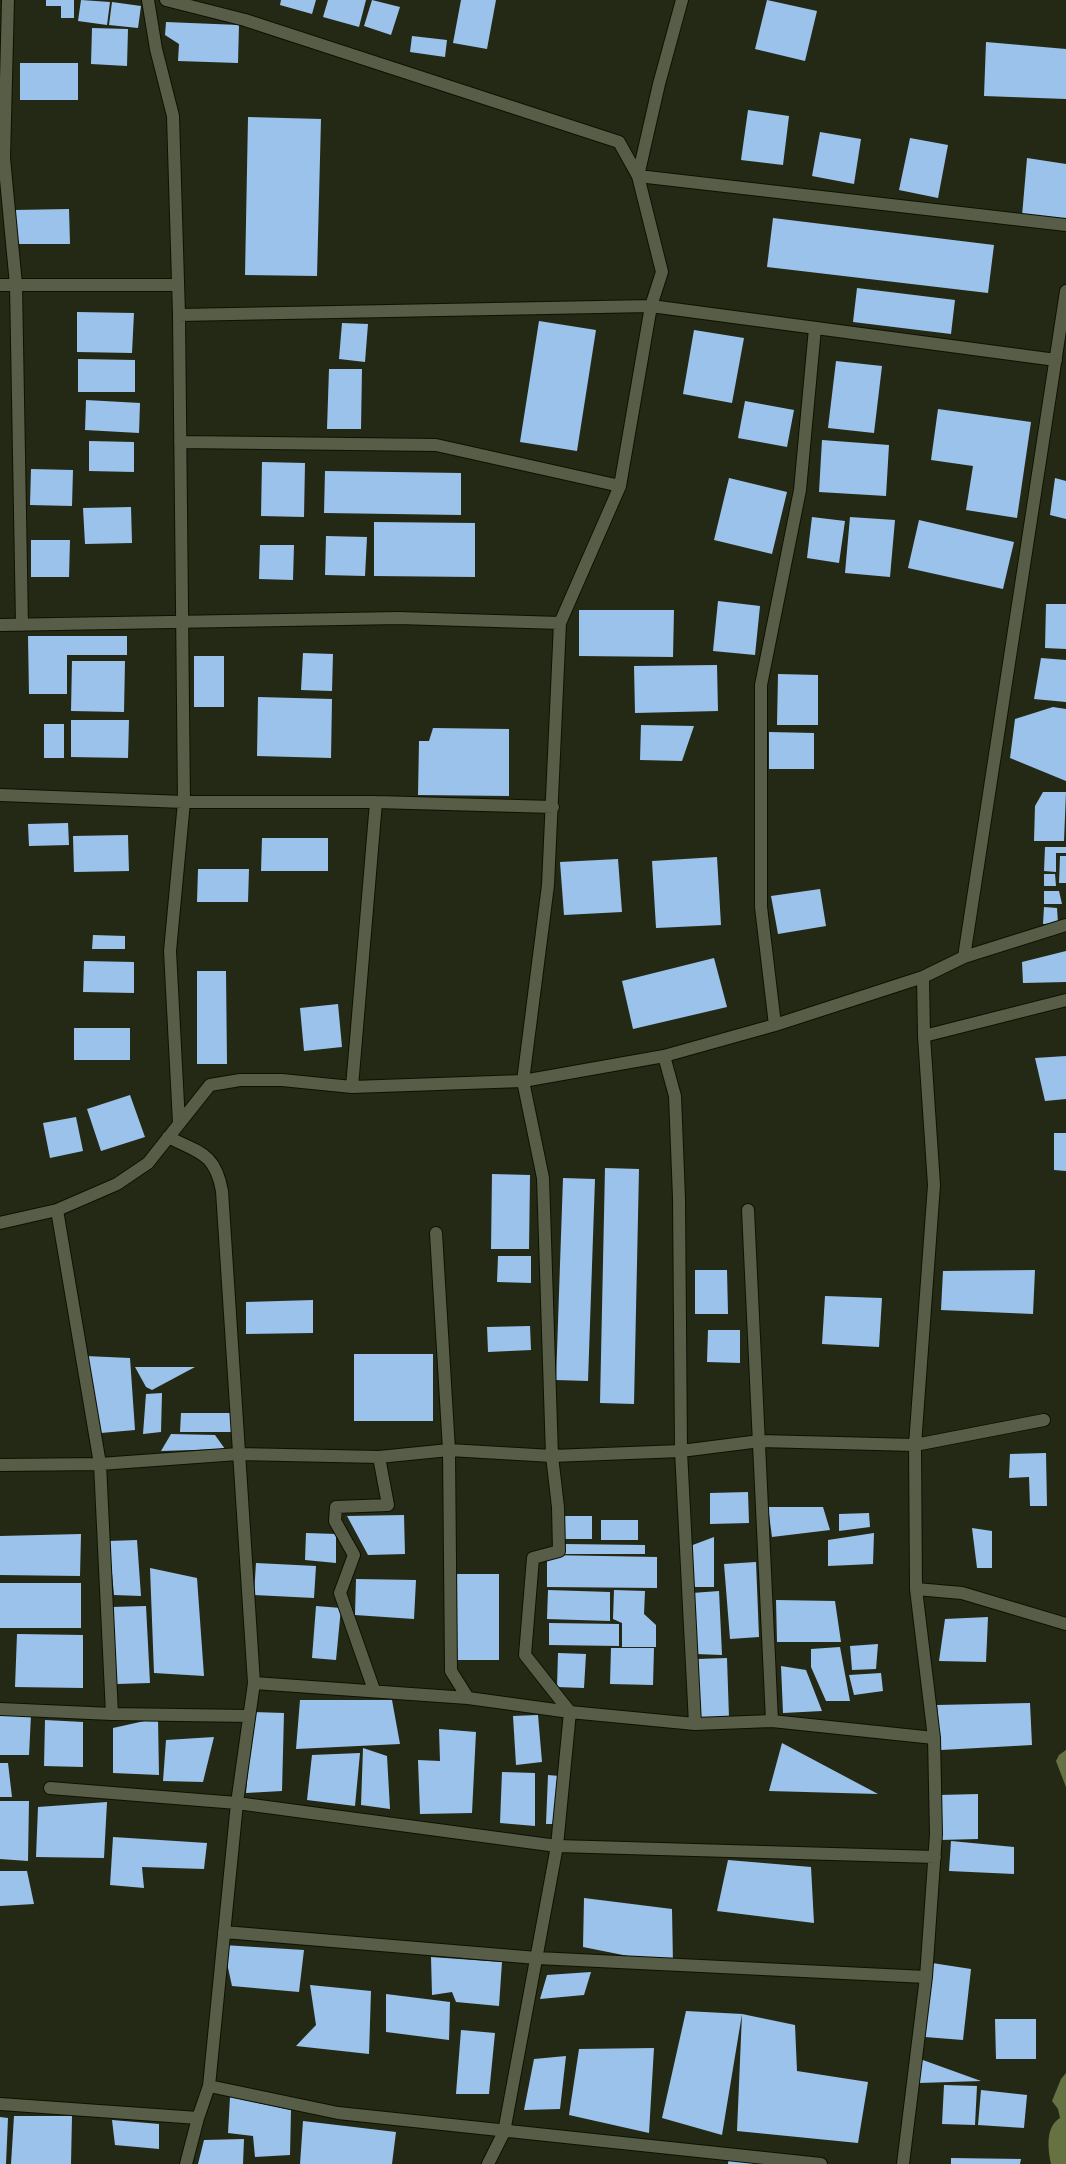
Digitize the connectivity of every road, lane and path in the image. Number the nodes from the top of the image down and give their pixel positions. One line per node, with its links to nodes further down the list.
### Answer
1 (8, 0): 8 (street)
2 (148, 0): 9 (street)
3 (166, 0): 5 (street)
4 (682, 0): 5 (street)
5 (638, 176): 6 (street); 11 (street)
6 (1066, 225)
7 (0, 285): 8 (street)
8 (16, 285): 9 (street); 20 (street)
9 (177, 285): 12 (street)
10 (1066, 291): 14 (street)
11 (651, 306): 12 (street); 13 (street); 16 (street)
12 (179, 315): 15 (street)
13 (814, 328): 14 (street); 29 (street)
14 (1056, 360): 26 (street)
15 (180, 442): 16 (street); 17 (street)
16 (620, 486): 18 (street)
17 (182, 623): 18 (street); 20 (street); 22 (street)
18 (560, 623): 24 (street)
19 (0, 625): 20 (street)
20 (22, 625)
21 (0, 795): 22 (street)
22 (184, 802): 23 (street); 34 (street)
23 (376, 802): 24 (street); 33 (street)
24 (553, 807): 32 (street)
25 (1066, 925): 26 (street)
26 (964, 957): 27 (street)
27 (923, 977): 29 (street); 30 (street)
28 (1066, 1000): 30 (street)
29 (775, 1025): 31 (street)
30 (924, 1036): 42 (street)
31 (664, 1056): 32 (street); 44 (street)
32 (523, 1081): 33 (street); 46 (street)
33 (352, 1087): 34 (street)
34 (179, 1124): 35 (street)
35 (168, 1137): 36 (street); 45 (street)
36 (57, 1210): 38 (street); 48 (street)
37 (748, 1210): 41 (street)
38 (0, 1223)
39 (436, 1233): 43 (street)
40 (1044, 1420): 42 (street)
41 (760, 1441): 42 (street); 44 (street); 59 (street)
42 (915, 1445): 50 (street)
43 (449, 1450): 46 (street); 47 (street); 54 (street)
44 (681, 1451): 46 (street); 60 (street)
45 (238, 1454): 47 (street); 48 (street); 52 (street)
46 (552, 1456): 56 (street)
47 (379, 1457): 53 (street)
48 (100, 1464): 49 (street); 57 (street)
49 (0, 1465)
50 (916, 1589): 51 (street); 61 (street)
51 (1066, 1624)
52 (254, 1683): 53 (street); 58 (street)
53 (374, 1690): 54 (street)
54 (468, 1698): 56 (street)
55 (0, 1709): 57 (street)
56 (570, 1712): 60 (street); 64 (street)
57 (112, 1714): 58 (street)
58 (249, 1716): 63 (street)
59 (772, 1721): 60 (street); 61 (street)
60 (695, 1724)
61 (934, 1738): 65 (street)
62 (50, 1788): 63 (street)
63 (237, 1804): 64 (street); 66 (street)
64 (557, 1846): 65 (street); 67 (street)
65 (935, 1857): 68 (street)
66 (224, 1932): 67 (street); 69 (street)
67 (537, 1958): 68 (street); 72 (street)
68 (926, 1977): 76 (street)
69 (209, 2086): 71 (street); 72 (street)
70 (0, 2104): 71 (street)
71 (198, 2118): 73 (street)
72 (504, 2132): 74 (street); 75 (street)
73 (186, 2164)
74 (488, 2164)
75 (821, 2164)
76 (902, 2164)

